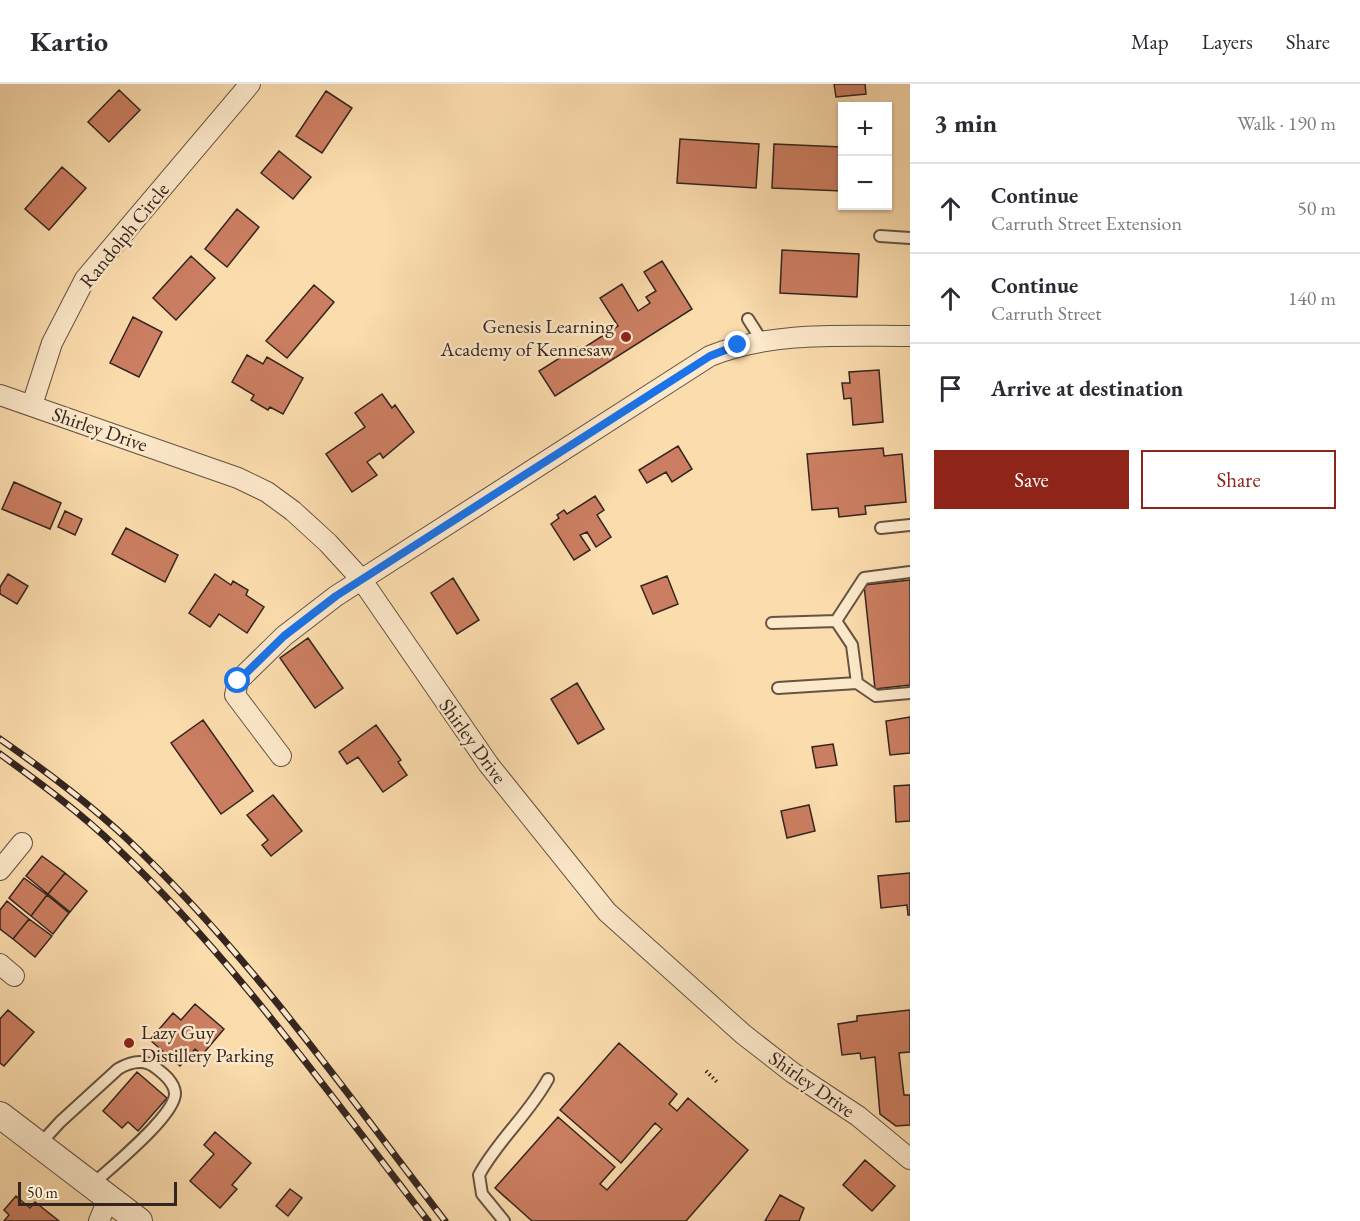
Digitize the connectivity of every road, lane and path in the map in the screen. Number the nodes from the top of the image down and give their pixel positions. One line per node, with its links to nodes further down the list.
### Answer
1 (250, 84): 8 (street, Randolph Circle)
2 (880, 236): 3 (lane)
3 (910, 238)
4 (748, 319): 6 (lane)
5 (910, 336): 6 (street)
6 (762, 341): 12 (street)
7 (0, 395): 8 (street, Shirley Drive)
8 (32, 405): 12 (street, Shirley Drive)
9 (910, 525): 10 (lane)
10 (881, 528)
11 (910, 572): 13 (lane)
12 (361, 579): 18 (street); 26 (street, Shirley Drive)
13 (836, 621): 14 (lane); 15 (lane)
14 (772, 623)
15 (856, 683): 16 (lane); 17 (lane)
16 (778, 688)
17 (910, 693)
18 (281, 756)
19 (22, 843): 20 (street)
20 (0, 870)
21 (706, 1071): 23 (path)
22 (548, 1079): 30 (lane)
23 (717, 1082)
24 (0, 1115): 25 (street)
25 (40, 1144): 27 (street); 27 (lane)
26 (910, 1160)
27 (101, 1191): 28 (street); 29 (street)
28 (99, 1221)
29 (139, 1221)
30 (504, 1221)

